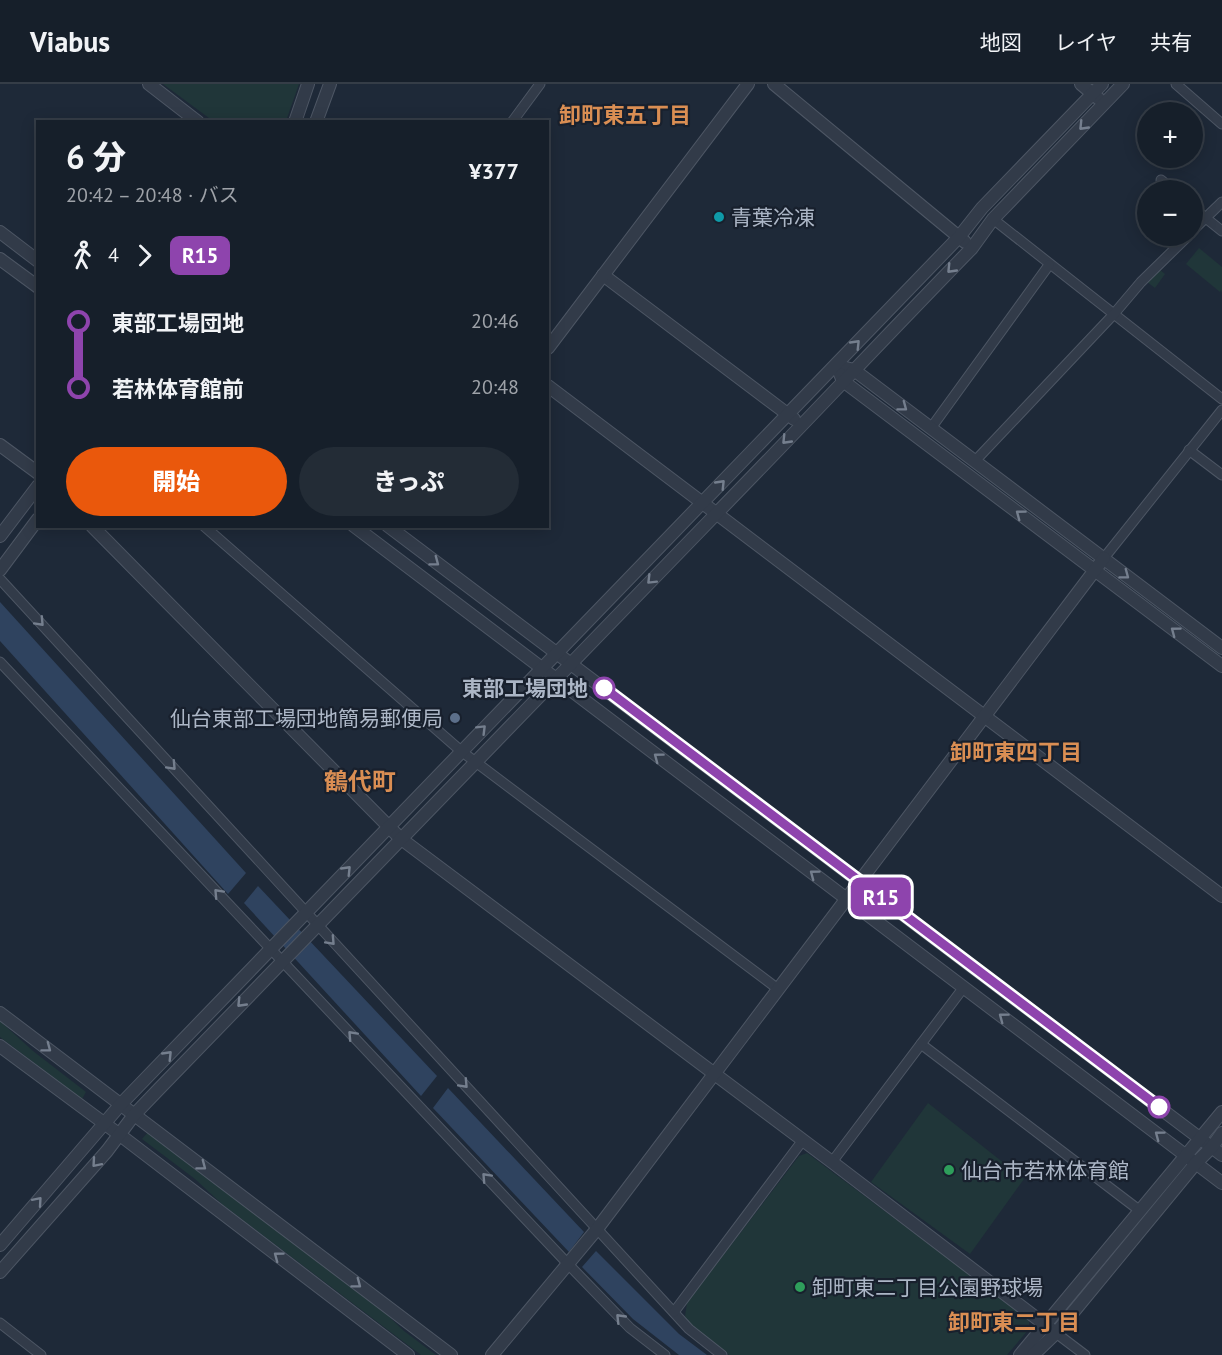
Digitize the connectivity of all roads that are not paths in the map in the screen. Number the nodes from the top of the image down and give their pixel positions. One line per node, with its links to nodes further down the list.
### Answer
1 (149, 84): 13 (street)
2 (308, 84): 14 (street)
3 (330, 84): 15 (street)
4 (540, 84): 16 (street)
5 (748, 84): 31 (street)
6 (774, 84): 25 (street)
7 (1081, 84): 11 (street)
8 (1102, 84): 11 (street)
9 (1124, 84): 12 (street)
10 (1176, 84): 17 (street)
11 (1093, 93): 12 (street); 25 (street)
12 (1104, 104): 21 (street, one-way to 21)
13 (195, 120)
14 (296, 120)
15 (317, 120)
16 (513, 120)
17 (1222, 124)
18 (1222, 202): 20 (street)
19 (1203, 216): 20 (street)
20 (1206, 218): 22 (street); 23 (street)
21 (993, 219): 27 (street); 30 (street)
22 (1203, 221)
23 (1222, 231)
24 (0, 232): 29 (street)
25 (959, 237): 27 (street); 35 (street, one-way to 25)
26 (1178, 246): 33 (street)
27 (972, 248): 36 (street, one-way to 36)
28 (0, 259): 32 (street)
29 (36, 259)
30 (1049, 265): 33 (street); 43 (street)
31 (603, 275): 34 (street); 41 (street)
32 (36, 286)
33 (1113, 315): 39 (street); 46 (street)
34 (549, 347)
35 (836, 364): 36 (street); 37 (street); 41 (street)
36 (854, 370): 37 (street); 43 (street, one-way to 43)
37 (843, 381): 42 (street); 60 (street, one-way to 37)
38 (549, 387): 50 (street)
39 (1222, 399)
40 (1222, 410): 45 (street)
41 (788, 414): 42 (street); 50 (street, one-way to 41)
42 (802, 424): 51 (street, one-way to 51)
43 (932, 428): 46 (street)
44 (0, 445): 47 (street)
45 (1189, 450): 48 (street); 58 (street)
46 (975, 461): 58 (street)
47 (36, 472)
48 (1222, 475)
49 (36, 489): 57 (street)
50 (703, 502): 51 (street); 63 (street)
51 (717, 513): 65 (street, one-way to 65); 69 (street)
52 (36, 522): 59 (street)
53 (94, 528): 72 (street)
54 (206, 528): 70 (street)
55 (357, 528): 67 (street)
56 (391, 528): 63 (street, one-way to 63)
57 (0, 536)
58 (1104, 558): 60 (street); 62 (street, one-way to 62)
59 (0, 570)
60 (1094, 570): 66 (street, one-way to 60); 69 (street)
61 (0, 579): 77 (street, one-way to 77)
62 (1222, 648)
63 (556, 652): 65 (street); 67 (street)
64 (0, 662): 79 (street, one-way to 64)
65 (570, 662): 68 (street); 74 (street)
66 (1222, 666)
67 (541, 669): 68 (street); 70 (street, one-way to 67)
68 (555, 680): 71 (street); 76 (street, one-way to 68)
69 (984, 716): 74 (street); 75 (street)
70 (461, 751): 71 (street); 72 (street)
71 (475, 761): 73 (street); 82 (street)
72 (388, 827): 73 (street); 77 (street, one-way to 72)
73 (400, 838): 78 (street); 86 (street)
74 (860, 881): 76 (street); 93 (street)
75 (1222, 896)
76 (846, 898): 81 (street); 82 (street)
77 (306, 912): 78 (street); 79 (street)
78 (314, 927): 80 (street); 100 (street, one-way to 100)
79 (270, 949): 80 (street); 87 (street, one-way to 79)
80 (282, 961): 89 (street, one-way to 89); 102 (street, one-way to 80)
81 (964, 987): 84 (street); 96 (street, one-way to 81)
82 (778, 989): 86 (street)
83 (0, 1013): 87 (street, one-way to 87)
84 (921, 1044): 97 (street); 99 (street)
85 (0, 1046): 90 (street)
86 (714, 1074): 94 (street); 100 (street)
87 (121, 1104): 89 (street); 90 (street)
88 (1222, 1112): 93 (street)
89 (134, 1115): 92 (street); 110 (street, one-way to 110)
90 (105, 1124): 92 (street); 101 (street, one-way to 90)
91 (1222, 1133): 95 (street)
92 (120, 1135): 103 (street, one-way to 103); 109 (street, one-way to 92)
93 (1201, 1138): 95 (street); 96 (street)
94 (803, 1140): 97 (street); 104 (street)
95 (1217, 1151): 96 (street)
96 (1191, 1160): 98 (street); 99 (street); 107 (street)
97 (832, 1162): 106 (street)
98 (1222, 1183)
99 (1139, 1210): 106 (street)
100 (597, 1229): 102 (street); 104 (street)
101 (0, 1245)
102 (568, 1264): 111 (street); 112 (street, one-way to 102)
103 (0, 1272)
104 (674, 1312): 113 (street)
105 (0, 1323): 108 (street)
106 (1045, 1325): 107 (street); 114 (street)
107 (1056, 1333): 115 (street); 116 (street)
108 (41, 1355)
109 (408, 1355)
110 (451, 1355)
111 (492, 1355)
112 (665, 1355)
113 (722, 1355)
114 (1020, 1355)
115 (1033, 1355)
116 (1085, 1355)

